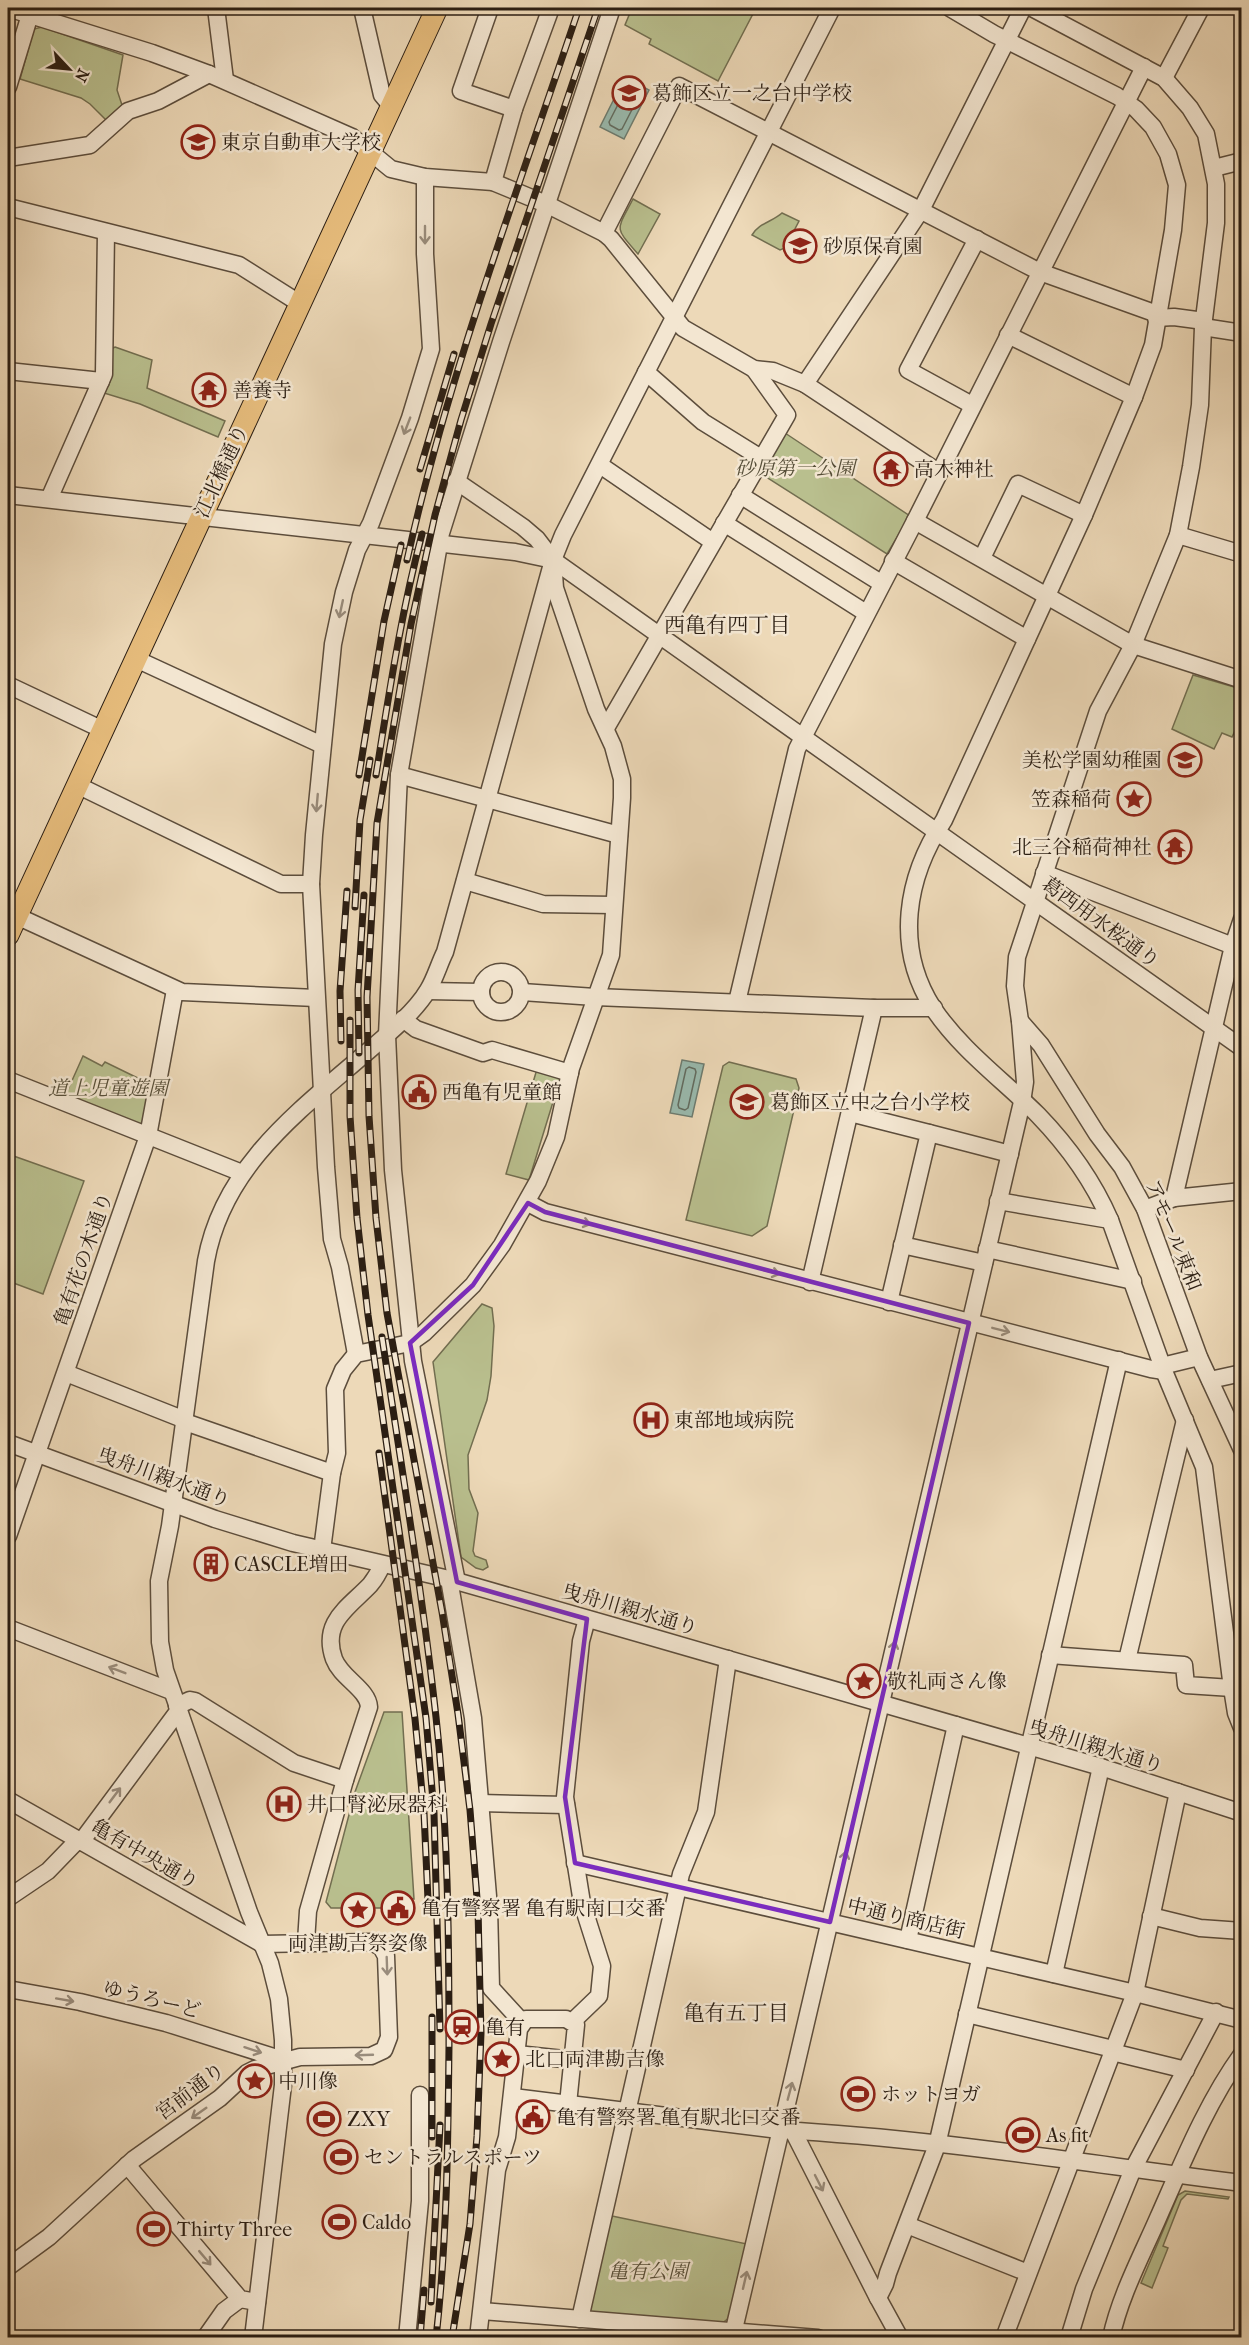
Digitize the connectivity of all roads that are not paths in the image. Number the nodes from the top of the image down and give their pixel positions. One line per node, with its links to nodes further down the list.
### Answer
1 (8, 8): 13 (street)
2 (216, 8): 16 (street)
3 (362, 8): 20 (street)
4 (437, 8): 20 (main road, 江北橋通り)
5 (490, 8): 21 (street)
6 (551, 8): 21 (street)
7 (612, 8): 29 (street)
8 (832, 8): 22 (street)
9 (950, 8): 14 (street)
10 (1023, 8): 14 (street)
11 (1032, 8): 15 (street)
12 (1201, 8): 17 (street)
13 (31, 10): 16 (street); 18 (street)
14 (1007, 40): 19 (street); 31 (street)
15 (1144, 67): 17 (street); 19 (street)
16 (217, 77): 23 (street); 24 (street)
17 (1164, 78): 26 (street)
18 (8, 87)
19 (1126, 102): 35 (street); 37 (street)
20 (392, 107): 23 (main road, 江北橋通り)
21 (514, 109): 28 (street)
22 (768, 132): 31 (street); 33 (street); 38 (street)
23 (371, 152): 27 (street); 36 (main road, 江北橋通り)
24 (8, 158)
25 (1242, 161): 26 (street)
26 (1214, 168): 39 (street)
27 (425, 177): 28 (street); 60 (street, one-way to 60)
28 (493, 183): 29 (street)
29 (546, 204): 33 (street); 52 (street)
30 (8, 207): 32 (street)
31 (921, 210): 34 (street); 46 (street)
32 (106, 232): 36 (street); 45 (street)
33 (604, 233): 38 (street)
34 (977, 239): 35 (street); 48 (street)
35 (1040, 272): 37 (street); 41 (street)
36 (299, 303): 57 (main road, 江北橋通り)
37 (1157, 316): 39 (street); 47 (street)
38 (674, 318): 42 (street); 44 (street)
39 (1203, 324): 40 (street); 61 (street)
40 (1242, 333)
41 (1008, 335): 47 (street); 48 (street)
42 (754, 369): 46 (street); 49 (street)
43 (8, 371): 45 (street)
44 (646, 372): 49 (street); 50 (street)
45 (101, 381): 55 (street)
46 (806, 384): 51 (street)
47 (1134, 398): 56 (street)
48 (972, 405): 51 (street)
49 (761, 458): 54 (street)
50 (600, 465): 62 (street); 66 (street)
51 (938, 472): 58 (street)
52 (456, 481): 63 (street); 66 (street)
53 (8, 495): 55 (street)
54 (740, 495): 59 (street); 68 (street)
55 (49, 499): 57 (street)
56 (1084, 515): 65 (street); 69 (street)
57 (200, 517): 60 (street); 74 (main road, 江北橋通り)
58 (915, 521): 65 (street); 67 (street)
59 (724, 523): 62 (street); 70 (street)
60 (365, 535): 63 (street); 80 (street, one-way to 80)
61 (1178, 535): 64 (street); 73 (street)
62 (713, 542): 71 (street)
63 (439, 544): 66 (street); 81 (street)
64 (1242, 554)
65 (982, 558): 69 (street)
66 (553, 560): 71 (street, 葛西用水桜通り); 77 (street); 83 (street)
67 (893, 561): 68 (street); 72 (street)
68 (881, 583): 70 (street)
69 (1048, 597): 72 (street); 73 (street)
70 (866, 613): 79 (street)
71 (660, 635): 77 (street); 79 (street, 葛西用水桜通り)
72 (1027, 639): 84 (street)
73 (1133, 645): 75 (street); 86 (street)
74 (136, 659): 78 (main road, 江北橋通り); 80 (street)
75 (1242, 680)
76 (8, 684): 78 (street)
77 (606, 728): 85 (street)
78 (103, 729): 82 (main road, 江北橋通り)
79 (803, 736): 84 (street, 葛西用水桜通り); 101 (street)
80 (322, 745): 88 (street, one-way to 88)
81 (399, 775): 83 (street); 107 (street)
82 (77, 785): 88 (street); 91 (main road, 江北橋通り)
83 (488, 799): 85 (street); 87 (street)
84 (937, 831): 89 (street, 葛西用水桜通り); 103 (street)
85 (619, 835): 90 (street)
86 (1044, 873): 89 (street); 94 (street)
87 (465, 881): 90 (street); 96 (street)
88 (311, 884): 100 (street)
89 (1035, 900): 105 (street); 106 (street, 葛西用水桜通り)
90 (614, 905): 99 (street)
91 (12, 913): 93 (main road, 江北橋通り); 95 (street)
92 (1242, 919): 94 (street)
93 (8, 935)
94 (1233, 946): 106 (street)
95 (175, 990): 100 (street); 115 (street, 亀有花の木通り)
96 (428, 991): 97 (street); 104 (street)
97 (481, 992): 98 (street); 98 (street)
98 (522, 992): 99 (street)
99 (595, 997): 101 (street); 109 (street)
100 (316, 998): 111 (street)
101 (737, 1002): 102 (street)
102 (874, 1008): 103 (street); 113 (street)
103 (934, 1008): 112 (street)
104 (403, 1019): 107 (street); 109 (street)
105 (1020, 1021): 112 (street); 122 (street, アモール東和)
106 (1214, 1028): 108 (street, 葛西用水桜通り); 119 (street)
107 (387, 1035): 111 (street); 130 (street)
108 (1242, 1048)
109 (570, 1072): 121 (street)
110 (8, 1080): 115 (street)
111 (321, 1093): 117 (street); 131 (street)
112 (1022, 1102): 116 (street); 123 (street)
113 (850, 1113): 114 (street); 127 (street)
114 (929, 1132): 116 (street); 124 (street)
115 (148, 1137): 117 (street); 135 (street, 亀有花の木通り)
116 (1010, 1154): 120 (street)
117 (242, 1173): 139 (street)
118 (1242, 1191): 119 (street)
119 (1174, 1198): 122 (street)
120 (998, 1201): 123 (street); 125 (street)
121 (528, 1203): 127 (street, one-way to 127); 130 (street)
122 (1145, 1209): 132 (street, アモール東和)
123 (1110, 1220): 126 (street)
124 (902, 1245): 125 (street); 128 (street)
125 (986, 1256): 126 (street); 129 (street)
126 (1133, 1281): 134 (street)
127 (810, 1282): 128 (street)
128 (889, 1302): 129 (street)
129 (969, 1323): 133 (street, one-way to 133); 156 (street, one-way to 129)
130 (410, 1343): 131 (street); 148 (street)
131 (356, 1354): 143 (street)
132 (1199, 1357): 134 (street); 137 (street, アモール東和)
133 (1119, 1360): 134 (street); 151 (street)
134 (1163, 1369): 138 (street)
135 (66, 1373): 139 (street); 142 (street, 亀有花の木通り)
136 (1242, 1373): 137 (street)
137 (1210, 1380): 141 (street, アモール東和)
138 (1185, 1420): 153 (street); 154 (street)
139 (185, 1421): 143 (street); 144 (street)
140 (8, 1443): 142 (street, 曳舟川親水通り)
141 (1242, 1450)
142 (37, 1453): 144 (street, 曳舟川親水通り); 145 (street, 亀有花の木通り)
143 (332, 1473): 146 (street)
144 (173, 1504): 146 (street, 曳舟川親水通り); 155 (street)
145 (8, 1536)
146 (322, 1550): 147 (street, 曳舟川親水通り)
147 (382, 1565): 148 (street, 曳舟川親水通り); 161 (street)
148 (453, 1581): 149 (street, 曳舟川親水通り); 164 (street)
149 (587, 1619): 152 (street, 曳舟川親水通り); 165 (street)
150 (8, 1628): 155 (street, one-way to 150)
151 (1050, 1655): 153 (street); 159 (street)
152 (728, 1659): 156 (street, 曳舟川親水通り); 169 (street)
153 (1126, 1660): 154 (street)
154 (1232, 1688): 158 (street)
155 (176, 1702): 161 (street); 167 (street, one-way to 155); 176 (street)
156 (881, 1703): 157 (street, 曳舟川親水通り); 172 (street, one-way to 156)
157 (956, 1725): 159 (street, 曳舟川親水通り); 174 (street)
158 (1242, 1728)
159 (1029, 1747): 160 (street, 曳舟川親水通り); 177 (street)
160 (1101, 1767): 162 (street, 曳舟川親水通り); 178 (street)
161 (345, 1780): 175 (street)
162 (1178, 1792): 166 (street, 曳舟川親水通り); 171 (street)
163 (8, 1800): 167 (street, 亀有中央通り)
164 (480, 1803): 165 (street); 184 (street)
165 (566, 1805): 168 (street)
166 (1242, 1813)
167 (80, 1841): 170 (street); 176 (street, 亀有中央通り)
168 (575, 1863): 169 (street, 中通り商店街); 183 (street)
169 (679, 1886): 172 (street, 中通り商店街); 194 (street)
170 (8, 1898)
171 (1151, 1916): 173 (street); 180 (street)
172 (830, 1922): 174 (street, 中通り商店街); 195 (street, one-way to 172)
173 (1242, 1931)
174 (908, 1940): 177 (street, 中通り商店街)
175 (306, 1942): 176 (street); 188 (street, one-way to 188)
176 (262, 1944): 188 (street)
177 (980, 1957): 178 (street, 中通り商店街); 181 (street)
178 (1054, 1974): 180 (street, 中通り商店街)
179 (8, 1989): 188 (street, ゆうろーど, one-way to 188)
180 (1135, 1993): 182 (street, 中通り商店街); 185 (street)
181 (967, 2014): 185 (street); 196 (street)
182 (1228, 2016): 190 (street)
183 (573, 2021): 184 (street); 189 (street)
184 (522, 2022): 186 (street)
185 (1113, 2050): 190 (street); 197 (street)
186 (517, 2054): 189 (street); 192 (street)
187 (1242, 2054): 200 (street)
188 (283, 2060): 198 (street, 宮前通り, one-way to 198); 207 (street)
189 (573, 2060): 193 (street)
190 (1186, 2070): 199 (street)
191 (420, 2095): 213 (street)
192 (513, 2097): 193 (street); 208 (street)
193 (568, 2104): 194 (street)
194 (627, 2112): 195 (street); 209 (street)
195 (786, 2131): 196 (street); 205 (street, one-way to 205); 210 (street, one-way to 195)
196 (937, 2145): 197 (street); 202 (street)
197 (1070, 2161): 199 (street); 204 (street)
198 (127, 2165): 203 (street, 宮前通り); 206 (street, one-way to 206)
199 (1133, 2169): 200 (street); 218 (street)
200 (1178, 2175): 201 (street); 219 (street)
201 (1242, 2183)
202 (907, 2225): 204 (street); 205 (street)
203 (8, 2268)
204 (1028, 2273): 217 (street)
205 (878, 2298): 216 (street)
206 (240, 2299): 207 (street); 211 (street)
207 (257, 2302): 212 (street)
208 (482, 2311): 209 (street); 214 (street)
209 (580, 2319): 210 (street)
210 (733, 2335): 215 (street)
211 (205, 2337)
212 (253, 2337)
213 (407, 2337)
214 (478, 2337)
215 (818, 2337)
216 (900, 2337)
217 (1004, 2337)
218 (1070, 2337)
219 (1111, 2337)

